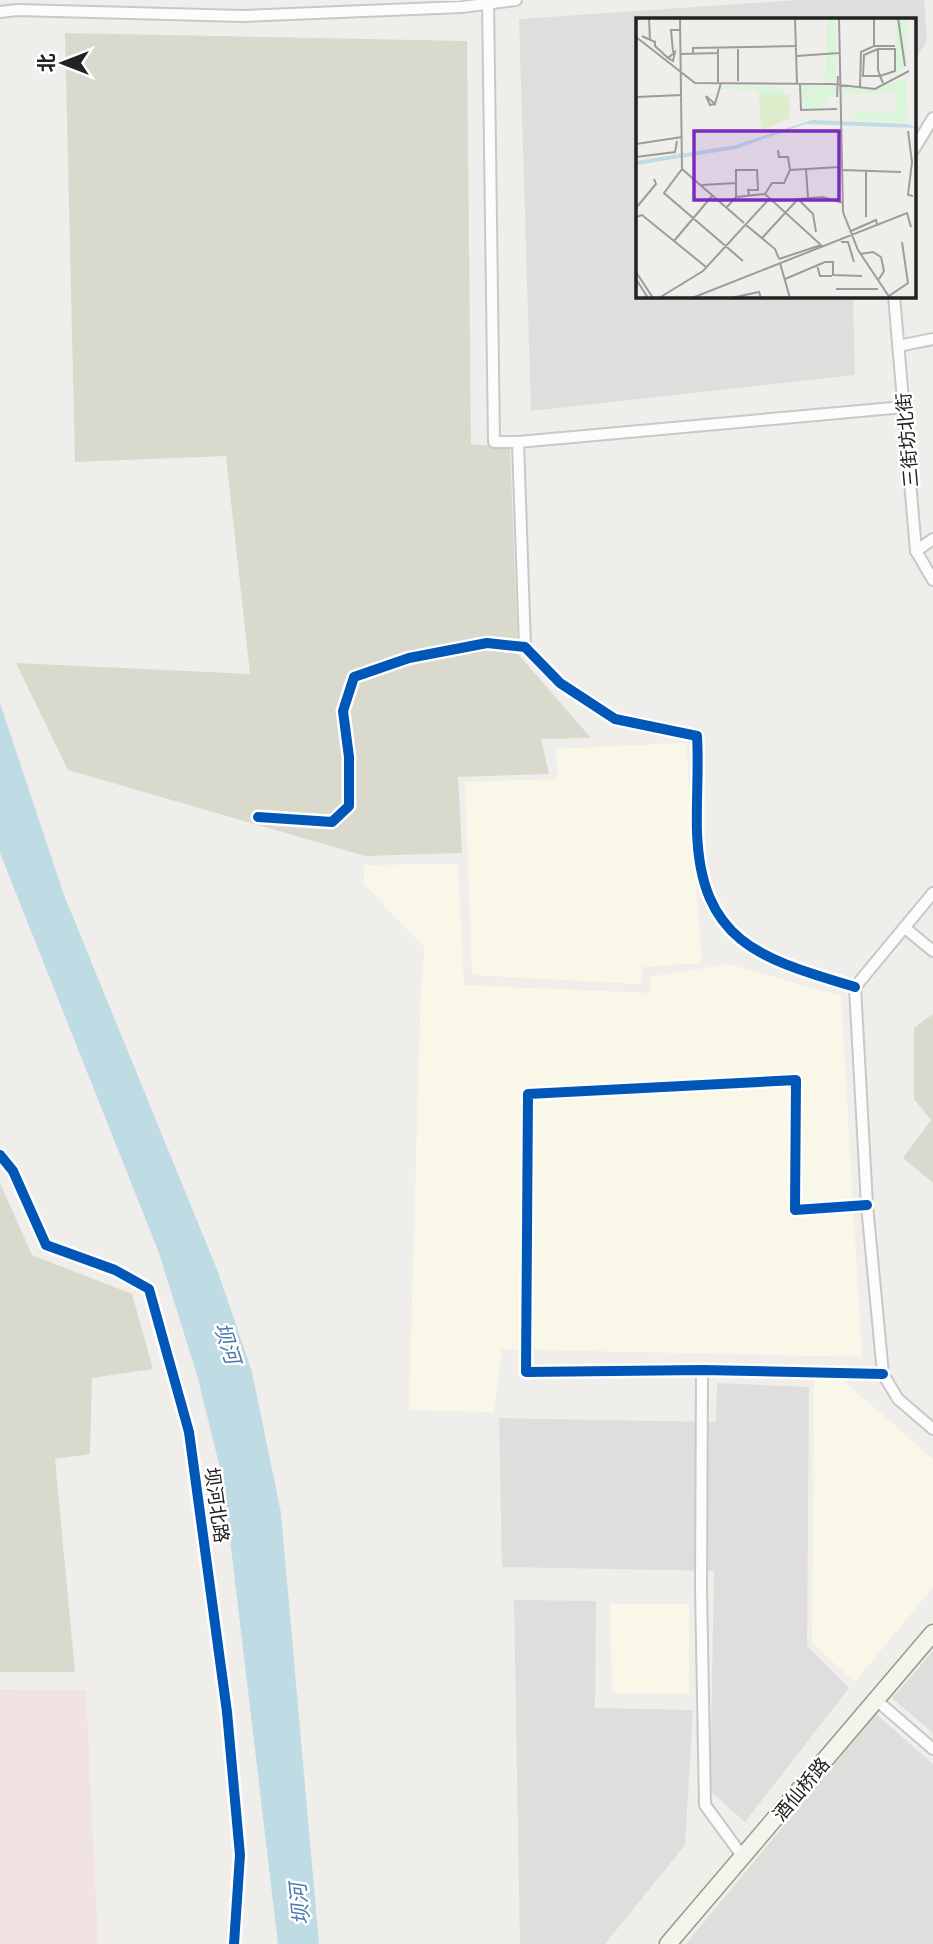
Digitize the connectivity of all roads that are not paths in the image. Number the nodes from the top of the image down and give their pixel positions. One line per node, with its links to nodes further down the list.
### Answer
1 (516, 0): 2 (street)
2 (488, 2): 3 (street); 10 (street)
3 (0, 12)
4 (933, 118): 5 (street)
5 (916, 146)
6 (894, 298): 8 (street, 三街坊北街)
7 (933, 339): 8 (street)
8 (898, 346): 9 (street, 三街坊北街)
9 (904, 407): 10 (street); 12 (street, 三街坊北街)
10 (518, 442): 14 (street)
11 (933, 539): 12 (street)
12 (916, 551): 13 (street, 三街坊北街)
13 (933, 580)
14 (525, 647): 15 (street); 19 (street)
15 (258, 817)
16 (933, 893): 17 (street)
17 (905, 928): 18 (street); 19 (street)
18 (933, 951)
19 (855, 987): 20 (street)
20 (867, 1205): 21 (street); 22 (street)
21 (702, 1370): 22 (street); 27 (street)
22 (883, 1374): 23 (street)
23 (933, 1429)
24 (933, 1633): 25 (main road, 酒仙桥路)
25 (875, 1699): 26 (street); 27 (main road, 酒仙桥路)
26 (933, 1749)
27 (744, 1857): 28 (main road, 酒仙桥路)
28 (668, 1944)

